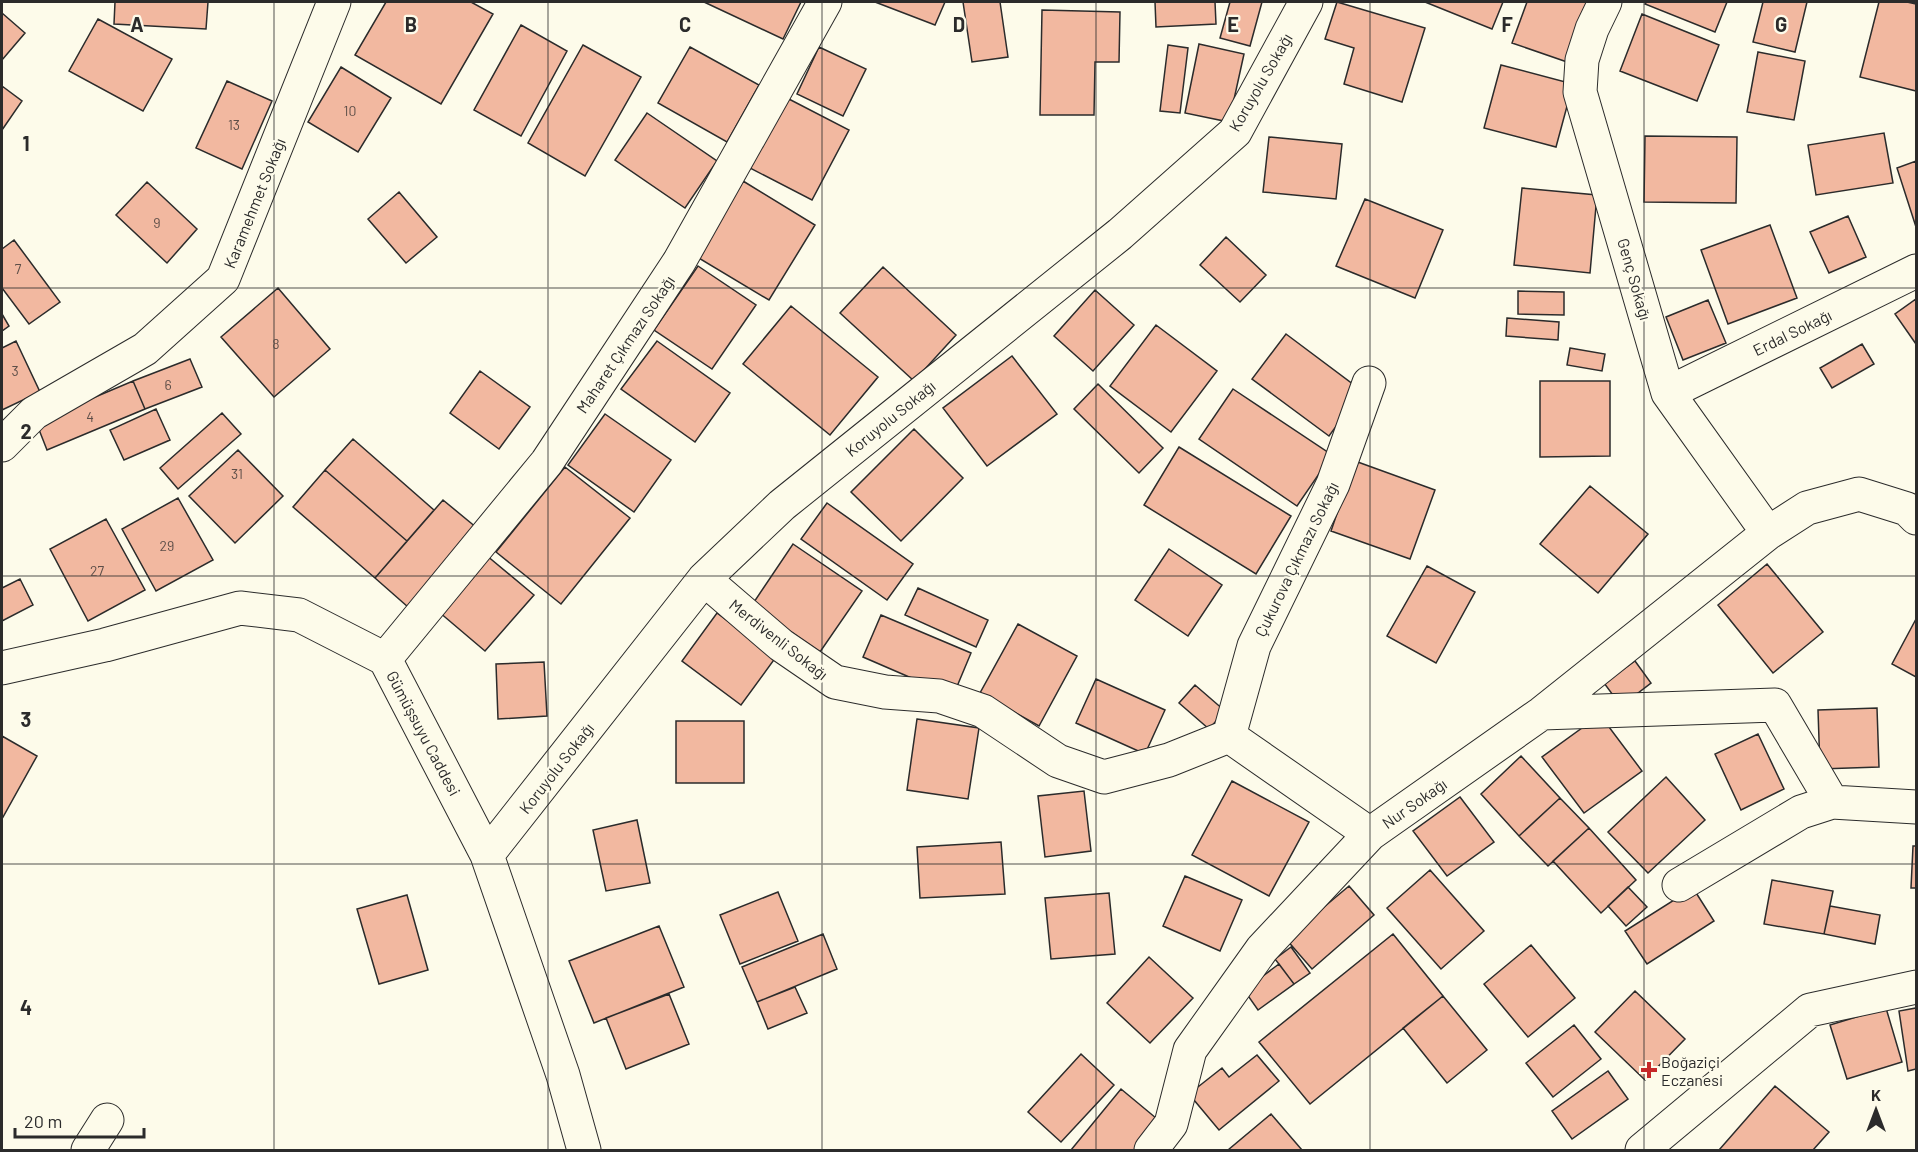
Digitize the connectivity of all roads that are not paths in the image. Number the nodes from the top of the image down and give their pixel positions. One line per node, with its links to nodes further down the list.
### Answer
1 (334, 2): 8 (street, Karamehmet Sokağı)
2 (825, 2): 12 (street, Maharet Çıkmazı Sokağı)
3 (1306, 2): 11 (street, Koruyolu Sokağı)
4 (1605, 2): 7 (street, Genç Sokağı)
5 (1917, 271): 7 (street, Erdal Sokağı)
6 (1369, 383): 15 (street, Çukurova Çıkmazı Sokağı)
7 (1668, 393): 10 (street, Genç Sokağı)
8 (2, 446)
9 (1917, 518): 10 (street, Nur Sokağı)
10 (1768, 533): 14 (street, Nur Sokağı)
11 (704, 579): 15 (street, Merdivenli Sokağı); 19 (street, Koruyolu Sokağı)
12 (385, 659): 13 (street, Gümüşsuyu Caddesi); 19 (street, Gümüşsuyu Caddesi)
13 (2, 668)
14 (1542, 713): 16 (street); 18 (street, Nur Sokağı)
15 (1229, 736): 18 (street)
16 (1832, 802): 17 (street); 20 (street)
17 (1917, 807)
18 (1370, 834): 25 (street, Nur Sokağı)
19 (487, 855): 24 (street, Gümüşsuyu Caddesi)
20 (1678, 885)
21 (1917, 987): 26 (street)
22 (107, 1120): 23 (street)
23 (88, 1150)
24 (584, 1150)
25 (1151, 1150)
26 (1642, 1150)

